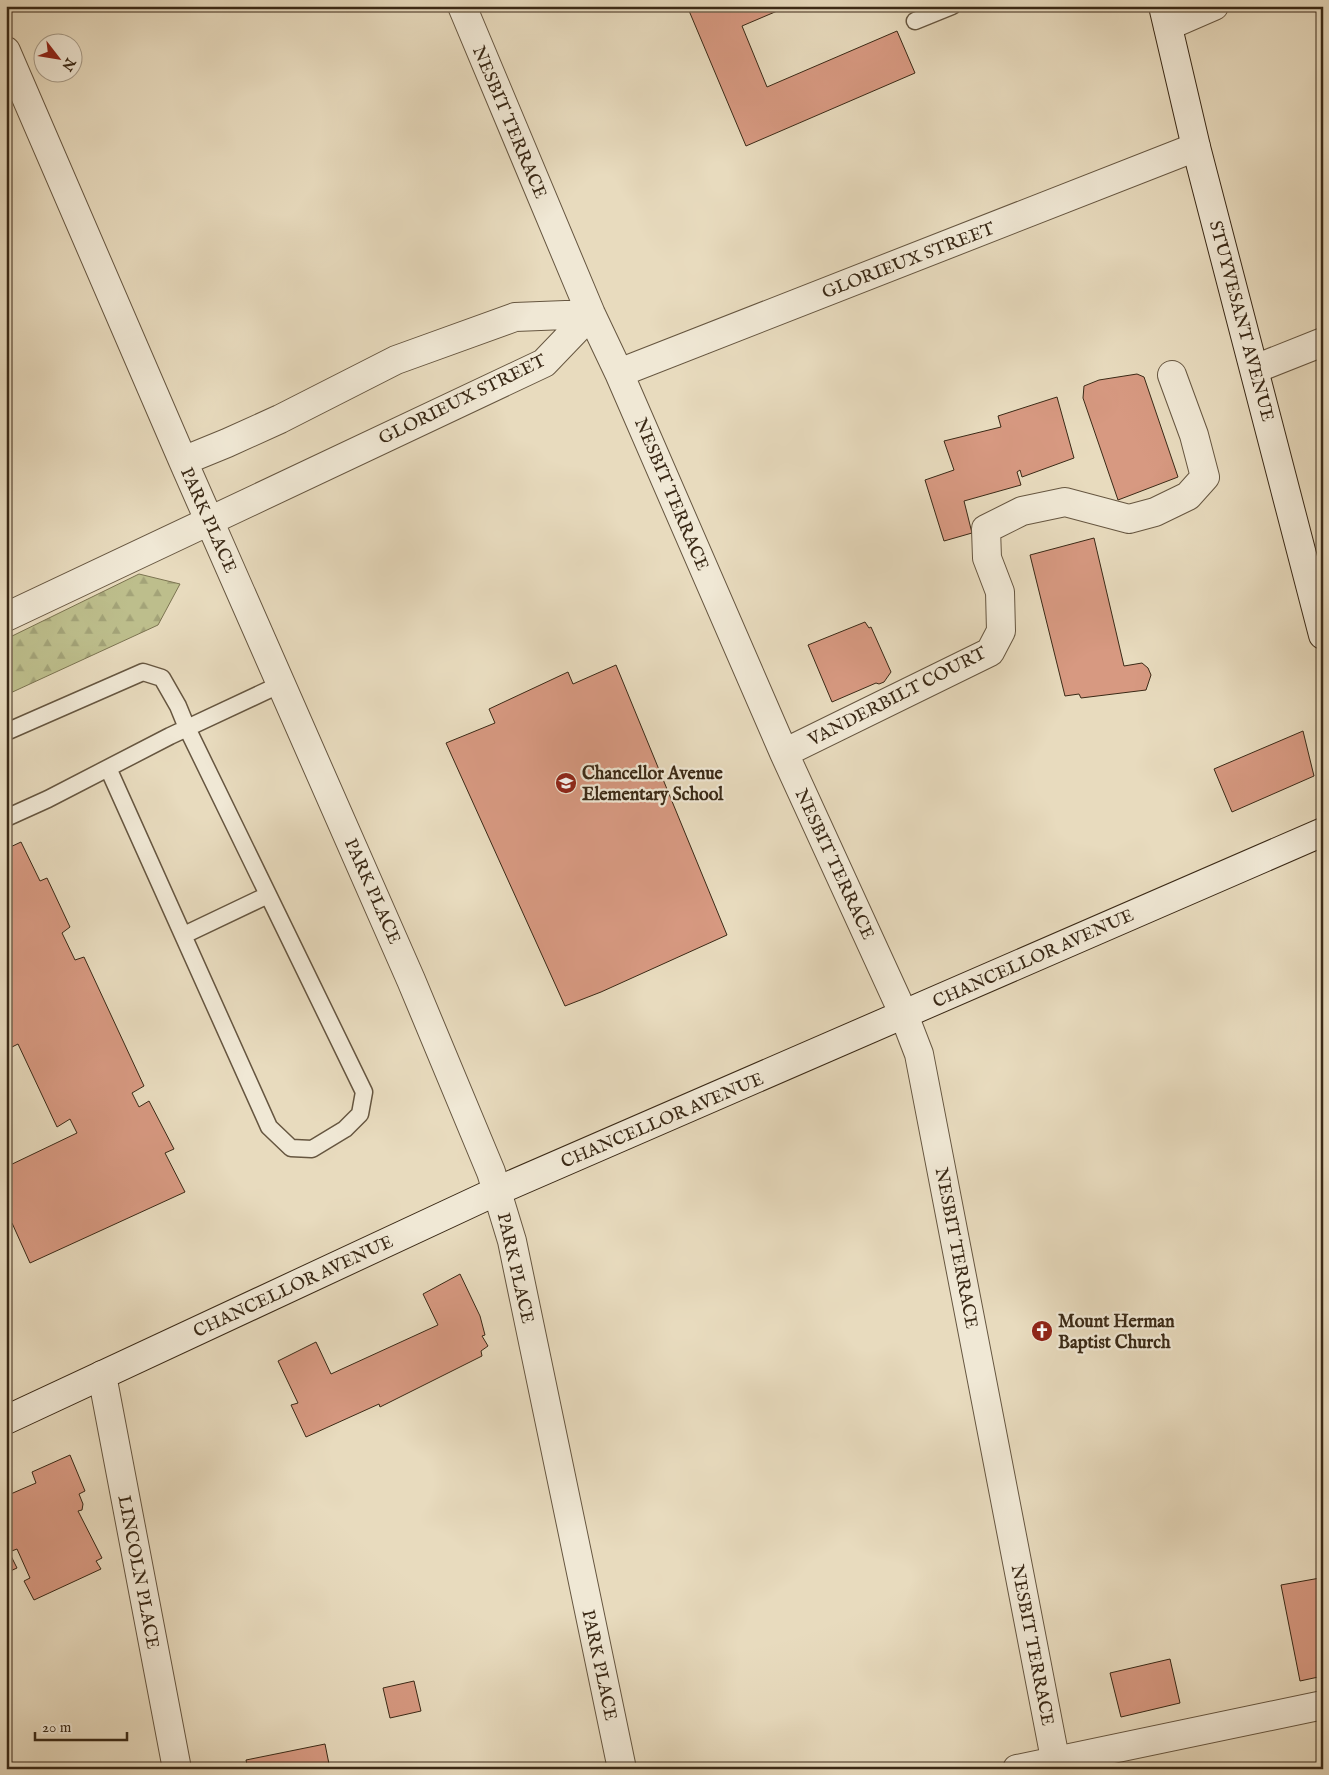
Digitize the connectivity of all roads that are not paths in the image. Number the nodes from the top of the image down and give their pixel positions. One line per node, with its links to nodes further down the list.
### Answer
1 (462, 6): 8 (street, NESBIT TERRACE)
2 (952, 6): 5 (lane)
3 (1214, 6): 4 (street)
4 (1165, 16): 7 (street, STUYVESANT AVENUE)
5 (916, 21)
6 (6, 51): 13 (street, PARK PLACE)
7 (1196, 146): 10 (street, STUYVESANT AVENUE); 11 (street, GLORIEUX STREET)
8 (591, 314): 11 (street, NESBIT TERRACE); 13 (street); 14 (street, GLORIEUX STREET)
9 (1323, 342): 10 (street)
10 (1255, 369): 16 (street, STUYVESANT AVENUE)
11 (619, 372): 20 (street, NESBIT TERRACE)
12 (1172, 375): 20 (street, VANDERBILT COURT)
13 (183, 461): 14 (street, PARK PLACE)
14 (209, 520): 15 (street, GLORIEUX STREET); 17 (street, PARK PLACE)
15 (6, 617)
16 (1323, 635)
17 (281, 684): 18 (lane); 27 (street, PARK PLACE)
18 (187, 728): 19 (lane); 21 (lane); 24 (lane)
19 (6, 732)
20 (784, 752): 26 (street, NESBIT TERRACE)
21 (108, 768): 22 (lane); 25 (lane)
22 (6, 818)
23 (1323, 832): 26 (street, CHANCELLOR AVENUE)
24 (268, 895): 25 (lane); 25 (lane)
25 (184, 935)
26 (904, 1014): 27 (street, CHANCELLOR AVENUE); 31 (street, NESBIT TERRACE)
27 (497, 1191): 28 (street, CHANCELLOR AVENUE); 33 (street, PARK PLACE)
28 (102, 1375): 29 (street, CHANCELLOR AVENUE); 32 (street, LINCOLN PLACE)
29 (6, 1420)
30 (1323, 1704): 31 (street)
31 (1056, 1765): 34 (street)
32 (177, 1769)
33 (622, 1769)
34 (1017, 1769)

